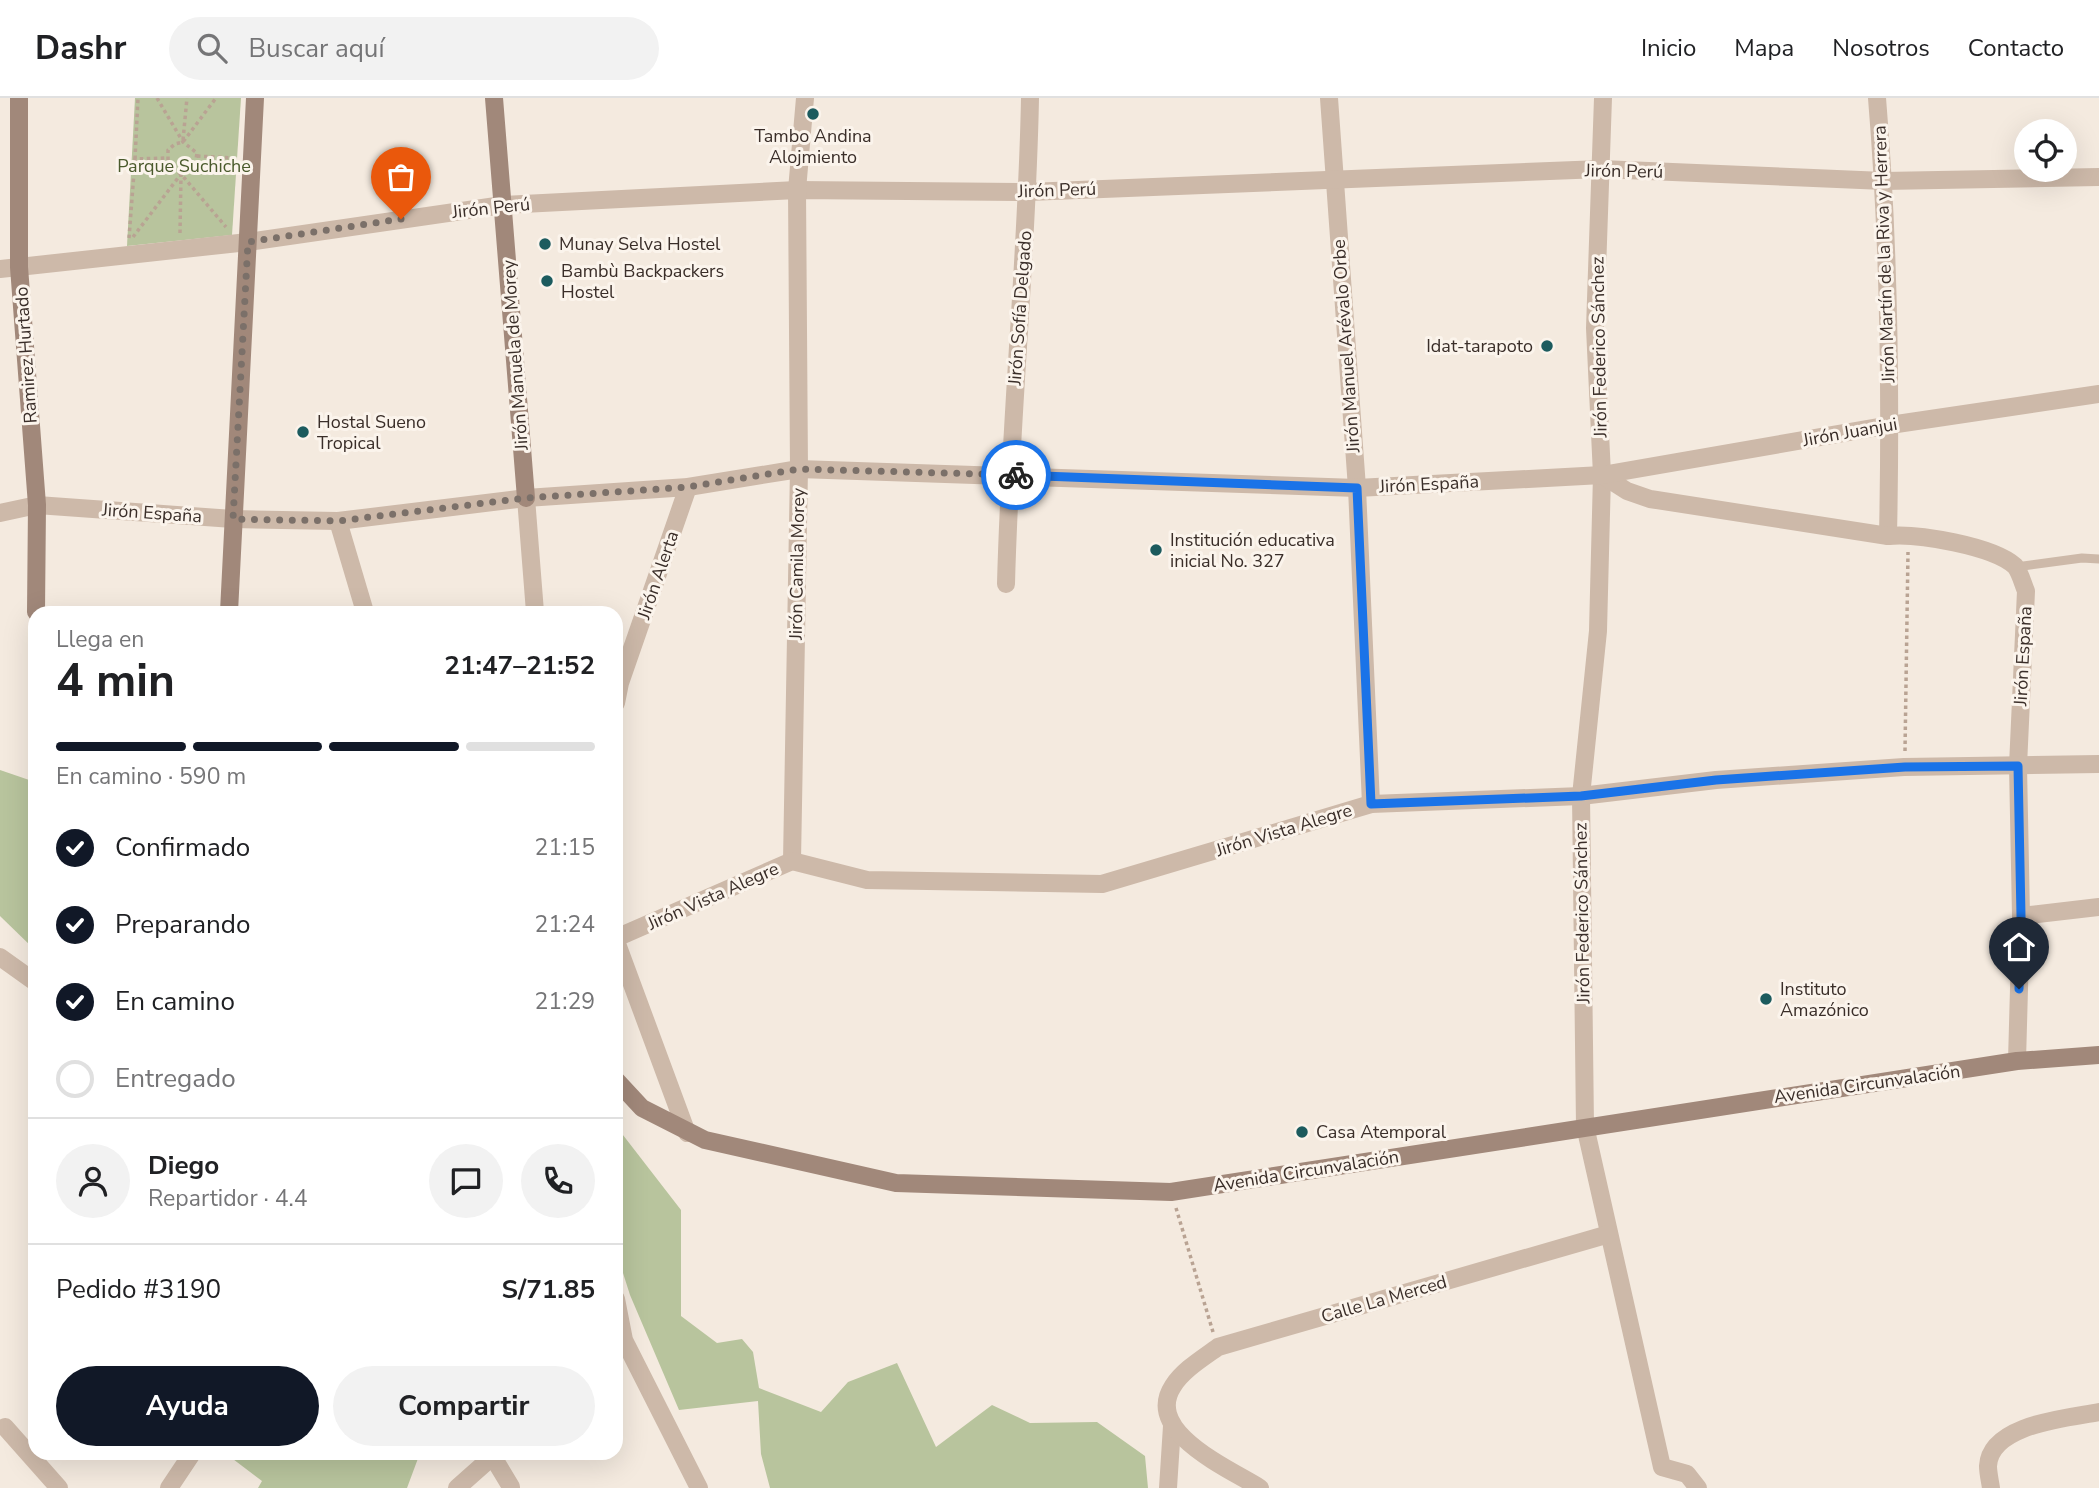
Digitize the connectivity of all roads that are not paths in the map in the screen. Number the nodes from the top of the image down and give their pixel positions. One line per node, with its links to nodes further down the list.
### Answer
1 (19, 98): 17 (main road, Ramirez Hurtado)
2 (255, 98): 16 (main road)
3 (494, 98): 15 (main road, Jirón Manuela de Morey)
4 (805, 98): 13 (street, Jirón Camila Morey)
5 (1030, 98): 14 (street, Jirón Sofía Delgado)
6 (1329, 98): 11 (street, Jirón Manuel Arévalo Orbe)
7 (1603, 98): 9 (street, Jirón Federico Sánchez)
8 (1877, 98): 12 (street, Jirón Martín de la Riva y Herrera)
9 (1601, 169): 11 (street, Jirón Perú); 12 (street, Jirón Perú); 23 (street, Jirón Federico Sánchez)
10 (2099, 177): 12 (street, Jirón Perú)
11 (1333, 179): 14 (street, Jirón Perú); 25 (street, Jirón Manuel Arévalo Orbe)
12 (1884, 181): 20 (street, Jirón Martín de la Riva y Herrera)
13 (797, 190): 14 (street, Jirón Perú); 15 (street, Jirón Perú); 21 (street, Jirón Camila Morey)
14 (1028, 192): 22 (street, Jirón Sofía Delgado)
15 (503, 205): 16 (street, Jirón Perú); 26 (main road, Jirón Manuela de Morey)
16 (248, 242): 17 (street, Jirón Perú); 29 (main road)
17 (19, 267): 18 (street, Jirón Perú); 27 (main road, Ramirez Hurtado)
18 (0, 270)
19 (2099, 394): 20 (street, Jirón Juanjui)
20 (1890, 425): 23 (street, Jirón Juanjui); 31 (street, Jirón Martín de la Riva y Herrera)
21 (799, 469): 22 (street, Jirón España); 24 (street, Jirón España); 44 (street, Jirón Camila Morey)
22 (1009, 475): 25 (street, Jirón España); 34 (street, Jirón Sofía Delgado)
23 (1602, 475): 25 (street, Jirón España); 31 (street); 42 (street, Jirón Federico Sánchez)
24 (688, 487): 26 (street, Jirón España); 39 (street, Jirón Alerta)
25 (1357, 488): 43 (street, Jirón Manuel Arévalo Orbe)
26 (526, 498): 30 (street, Jirón España); 38 (street, Jirón Manuela de Morey)
27 (37, 505): 28 (street, Jirón España); 29 (street, Jirón España); 35 (main road, Ramirez Hurtado)
28 (0, 513)
29 (233, 519): 30 (street, Jirón España); 36 (main road)
30 (338, 521): 37 (street)
31 (1888, 536): 33 (street)
32 (2099, 559): 33 (lane)
33 (2016, 567): 41 (street, Jirón España)
34 (1006, 584)
35 (36, 606)
36 (229, 606)
37 (363, 606)
38 (535, 606)
39 (623, 674)
40 (2099, 764): 41 (street, Jirón Vista Alegre)
41 (2018, 766): 42 (street, Jirón Vista Alegre); 46 (street, Jirón España)
42 (1581, 796): 43 (street, Jirón Vista Alegre); 54 (street, Jirón Federico Sánchez)
43 (1371, 804): 44 (street, Jirón Vista Alegre)
44 (792, 862): 47 (street, Jirón Vista Alegre)
45 (2099, 907): 46 (street)
46 (2021, 916): 52 (street, Jirón España)
47 (623, 936)
48 (0, 957): 50 (street)
49 (623, 958): 55 (street)
50 (28, 977)
51 (2099, 1055): 52 (main road, Avenida Circunvalación)
52 (2017, 1061): 54 (main road, Avenida Circunvalación)
53 (623, 1088): 55 (main road, Avenida Circunvalación)
54 (1585, 1126): 55 (main road, Avenida Circunvalación); 56 (street, Jirón Federico Sánchez)
55 (687, 1133)
56 (1609, 1234): 59 (street, Calle La Merced); 73 (street, Jirón Federico Sánchez)
57 (623, 1335): 70 (street)
58 (2099, 1412): 74 (street)
59 (1172, 1426): 71 (street); 72 (street)
60 (5, 1427): 61 (street)
61 (28, 1453)
62 (34, 1460): 67 (street)
63 (188, 1460): 68 (street)
64 (486, 1460): 69 (street)
65 (495, 1460): 66 (street)
66 (511, 1487)
67 (59, 1488)
68 (169, 1488)
69 (457, 1488)
70 (699, 1488)
71 (1168, 1488)
72 (1261, 1488)
73 (1698, 1488)
74 (1991, 1488)

